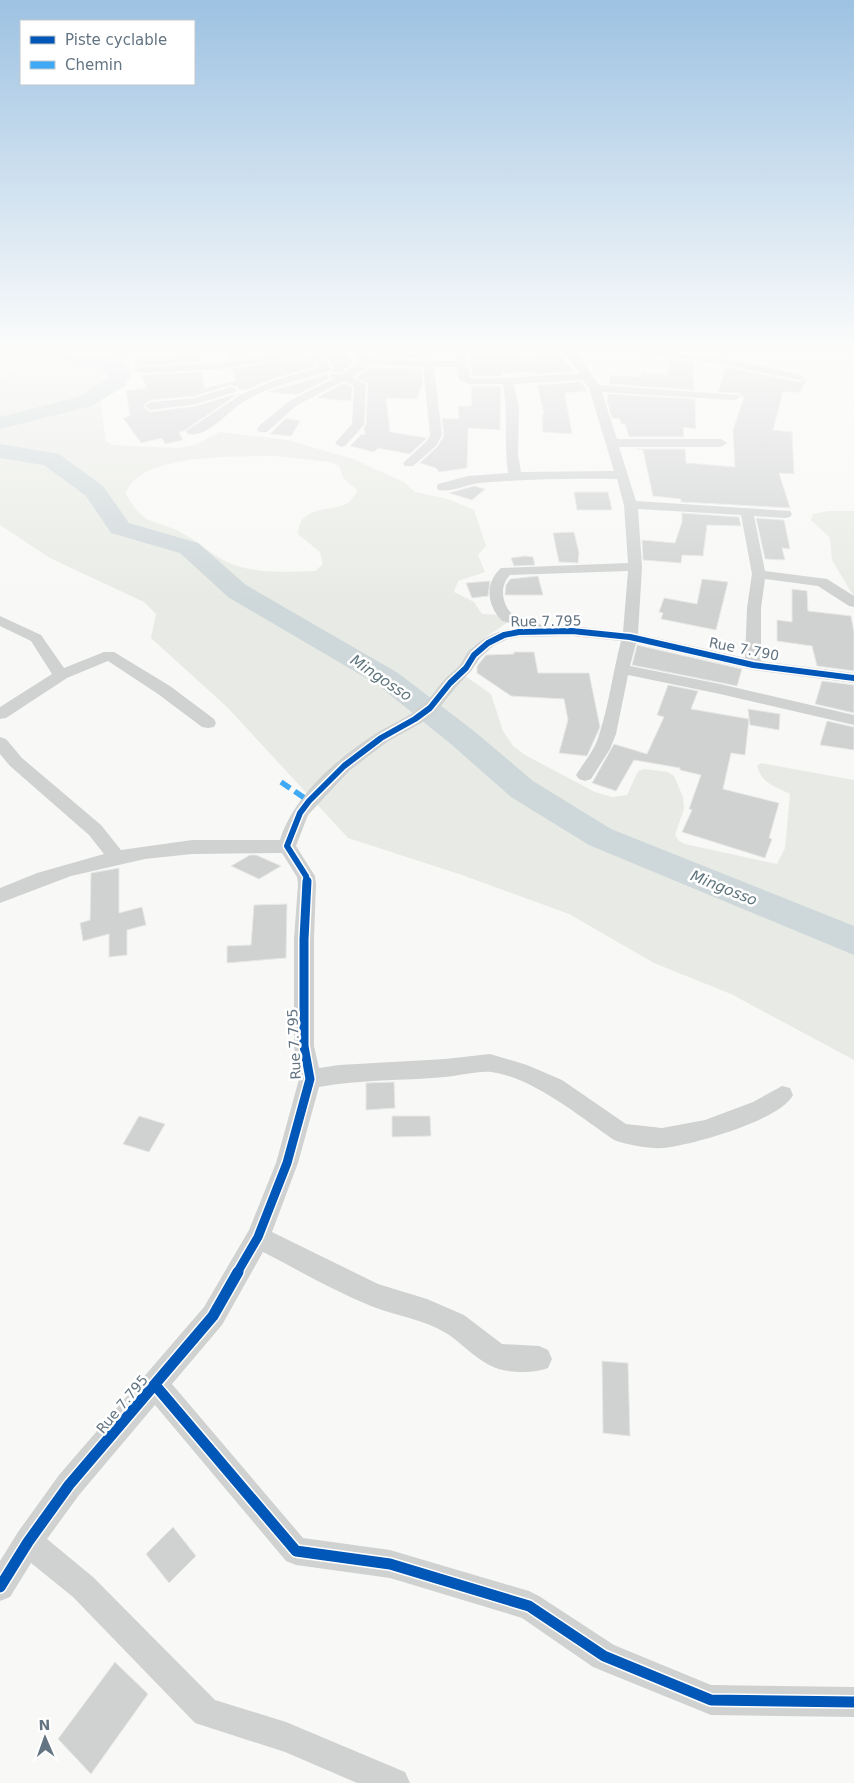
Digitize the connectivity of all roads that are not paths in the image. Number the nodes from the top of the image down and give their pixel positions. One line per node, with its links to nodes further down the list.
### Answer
1 (349, 434): 5 (street)
2 (436, 434): 8 (street)
3 (513, 434): 10 (street)
4 (608, 434): 6 (street)
5 (341, 443)
6 (612, 443): 7 (street); 9 (street)
7 (721, 443)
8 (409, 463)
9 (621, 475): 10 (street); 12 (street)
10 (516, 476): 11 (street)
11 (443, 487)
12 (631, 505): 13 (street); 15 (street)
13 (747, 512): 14 (street); 16 (street)
14 (785, 514)
15 (635, 567): 19 (street); 20 (street)
16 (758, 574): 17 (street); 21 (street)
17 (854, 603)
18 (0, 620): 23 (street)
19 (539, 632): 20 (street, Rue 7.795); 30 (street, Rue 7.795)
20 (630, 637): 21 (street, Rue 7.790); 22 (street)
21 (754, 665): 24 (street, Rue 7.790)
22 (620, 669): 26 (street); 29 (street)
23 (61, 675): 25 (street); 27 (street)
24 (854, 678)
25 (0, 714)
26 (854, 720)
27 (208, 723)
28 (0, 743): 31 (street)
29 (585, 775)
30 (287, 846): 31 (street); 33 (street, Rue 7.795)
31 (118, 859): 32 (street)
32 (0, 896)
33 (310, 1079): 34 (street); 35 (street, Rue 7.795)
34 (782, 1095)
35 (258, 1237): 36 (street); 37 (street, Rue 7.795)
36 (539, 1359)
37 (155, 1385): 38 (street, Rue 7.795); 40 (street)
38 (28, 1542): 39 (street, Rue 7.795); 41 (street)
39 (0, 1587)
40 (854, 1702)
41 (394, 1783)

